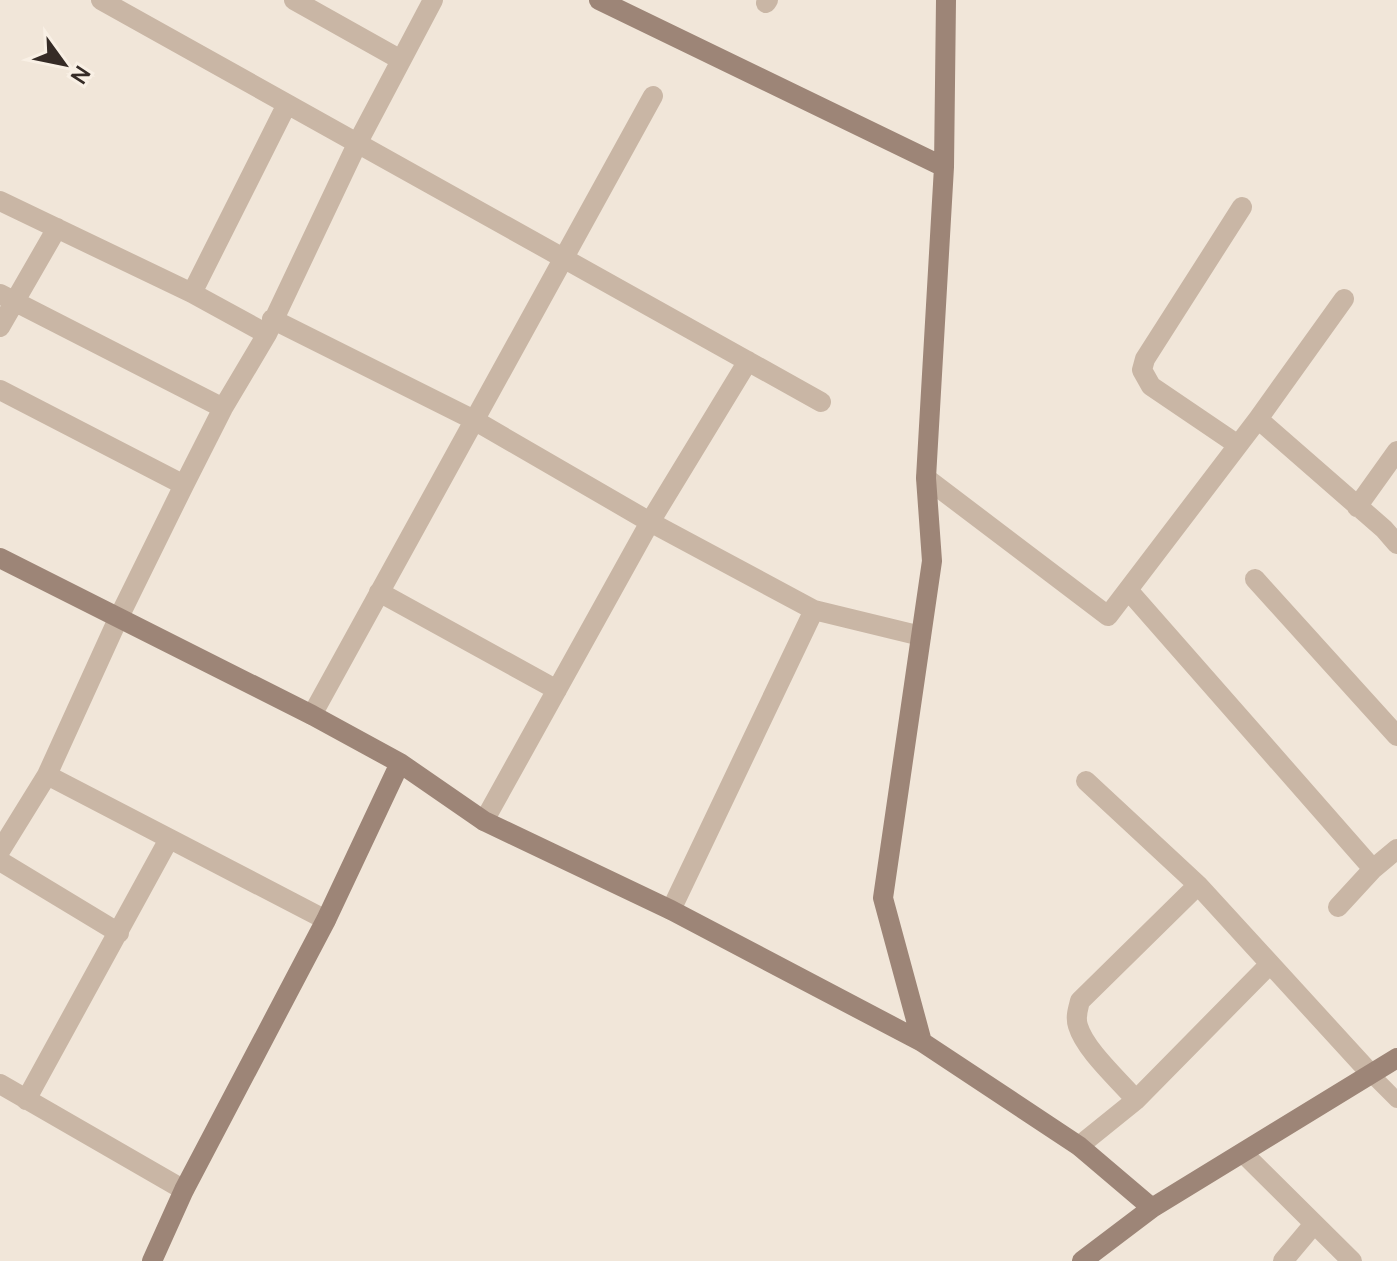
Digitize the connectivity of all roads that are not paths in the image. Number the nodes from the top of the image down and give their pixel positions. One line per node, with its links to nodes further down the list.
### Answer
1 (101, 0): 8 (street)
2 (294, 0): 6 (street)
3 (433, 0): 6 (street)
4 (946, 0): 10 (street)
5 (603, 1): 10 (street)
6 (401, 60): 9 (street)
7 (653, 96): 14 (street)
8 (287, 104): 9 (street); 15 (street)
9 (358, 142): 14 (street); 18 (street)
10 (944, 167): 28 (street)
11 (0, 201): 13 (street)
12 (1242, 207): 26 (street)
13 (57, 228): 15 (street); 16 (street)
14 (564, 257): 20 (street); 25 (street)
15 (192, 293): 18 (street)
16 (7, 297): 19 (street); 23 (street)
17 (1344, 299): 24 (street)
18 (269, 326): 23 (street); 25 (street)
19 (0, 327)
20 (748, 361): 22 (street); 31 (street)
21 (0, 390): 29 (street)
22 (821, 402)
23 (223, 408): 29 (street)
24 (1258, 419): 26 (street); 30 (street)
25 (474, 420): 31 (street); 36 (street)
26 (1238, 445): 35 (street)
27 (1397, 451): 30 (street)
28 (926, 478): 35 (street); 39 (street)
29 (184, 485): 38 (street)
30 (1357, 507): 32 (street)
31 (650, 522): 37 (street); 40 (street)
32 (1397, 544)
33 (0, 558): 38 (street)
34 (1255, 579): 42 (street)
35 (1128, 590): 51 (street)
36 (379, 592): 40 (street); 41 (street)
37 (814, 610): 39 (street); 54 (street)
38 (118, 619): 41 (street); 44 (street)
39 (921, 636): 58 (street)
40 (557, 690): 46 (street)
41 (312, 715): 43 (street)
42 (1397, 736)
43 (400, 763): 46 (street); 55 (street)
44 (47, 775): 47 (street); 49 (street)
45 (1086, 781): 52 (street)
46 (484, 821): 54 (street)
47 (169, 839): 55 (street); 56 (street)
48 (1397, 849): 51 (street)
49 (0, 851)
50 (0, 861): 56 (street)
51 (1373, 869): 53 (street)
52 (1198, 885): 57 (street); 63 (street)
53 (1338, 907)
54 (671, 910): 58 (street)
55 (326, 920): 67 (street)
56 (119, 933): 62 (street)
57 (1269, 965): 60 (street); 63 (street)
58 (922, 1042): 65 (street)
59 (1397, 1058): 60 (street)
60 (1371, 1074): 64 (lane); 66 (street)
61 (0, 1084): 62 (street)
62 (26, 1100): 67 (street)
63 (1136, 1100): 65 (street)
64 (1397, 1100)
65 (1079, 1146): 68 (street)
66 (1243, 1153): 68 (street); 69 (street)
67 (184, 1190): 70 (street)
68 (1152, 1208): 71 (street)
69 (1314, 1224): 72 (street); 73 (street)
70 (152, 1261)
71 (1082, 1261)
72 (1283, 1261)
73 (1352, 1261)

